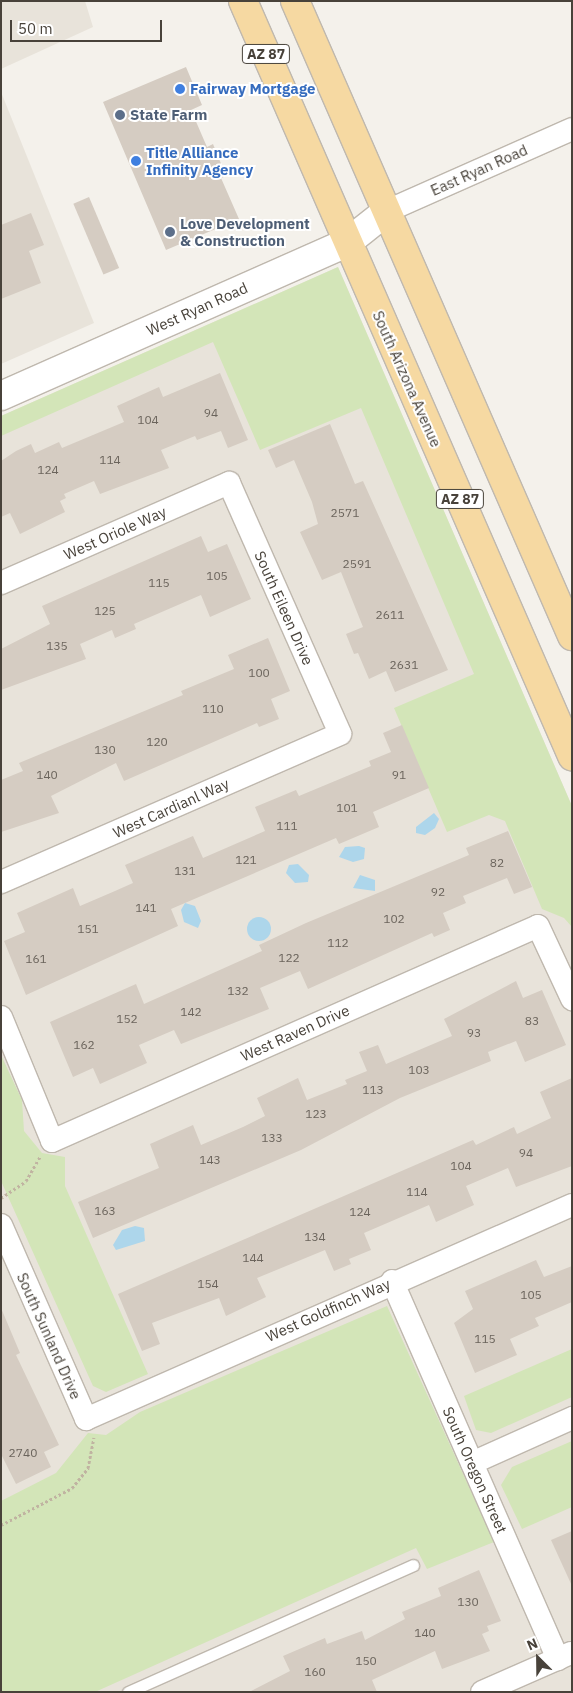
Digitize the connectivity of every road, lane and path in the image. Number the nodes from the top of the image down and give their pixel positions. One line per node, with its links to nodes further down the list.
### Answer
1 (243, 1): 5 (main road, South Arizona Avenue / AZ 87)
2 (295, 1): 4 (main road, AZ 87)
3 (572, 129): 4 (street, East Ryan Road)
4 (387, 211): 5 (street, West Ryan Road); 9 (main road, AZ 87)
5 (348, 242): 6 (street, West Ryan Road); 11 (main road, South Arizona Avenue / AZ 87)
6 (1, 396)
7 (229, 483): 8 (street, West Oriole Way); 10 (street, South Eileen Drive)
8 (1, 583)
9 (572, 636)
10 (340, 734): 12 (street, West Cardianl Way)
11 (572, 756)
12 (1, 882)
13 (572, 999): 15 (street, West Raven Drive)
14 (1, 1017): 15 (street)
15 (52, 1140): 16 (path)
16 (1, 1198)
17 (572, 1204): 19 (street, West Goldfinch Way)
18 (1, 1225): 21 (street, South Sunland Drive)
19 (392, 1281): 21 (street, West Goldfinch Way); 22 (street, South Oregon Street)
20 (572, 1418): 22 (street)
21 (86, 1419): 23 (path)
22 (472, 1463): 25 (street, South Oregon Street)
23 (1, 1525)
24 (413, 1564): 26 (lane)
25 (565, 1656): 27 (street)
26 (128, 1692)
27 (482, 1692)

